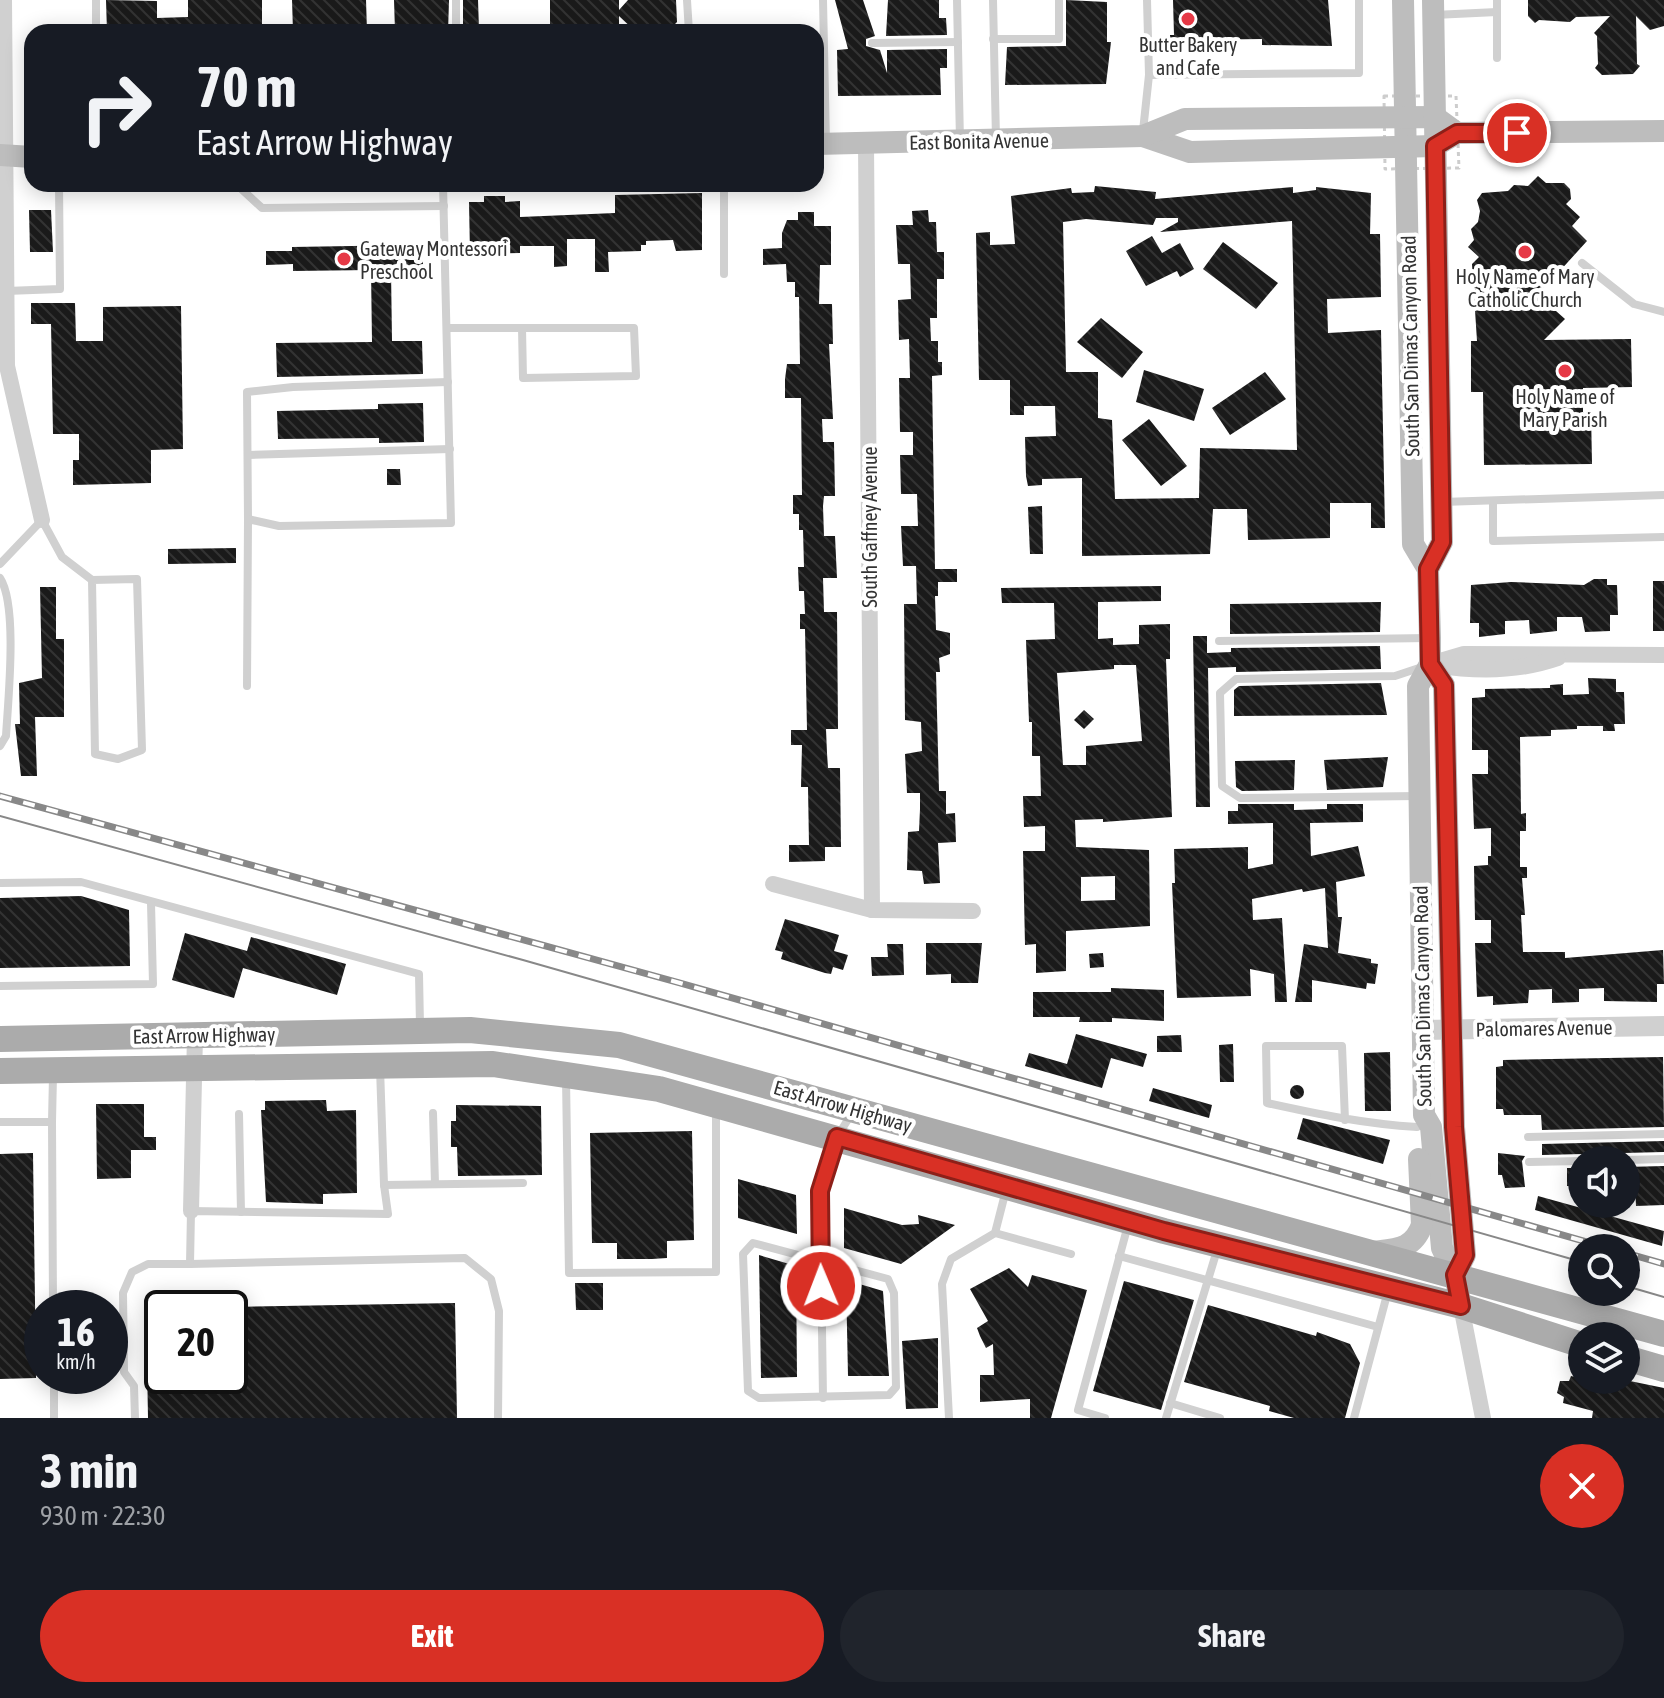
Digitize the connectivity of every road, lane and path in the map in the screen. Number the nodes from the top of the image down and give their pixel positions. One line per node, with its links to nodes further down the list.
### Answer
1 (4, 0): 23 (street)
2 (96, 0): 15 (lane)
3 (456, 0): 16 (lane)
4 (687, 0): 17 (lane)
5 (823, 0): 18 (lane)
6 (957, 0): 20 (lane)
7 (993, 0): 19 (lane)
8 (1059, 0): 19 (lane)
9 (1147, 0): 24 (lane)
10 (1359, 0): 24 (lane)
11 (1403, 0): 26 (main road, South San Dimas Canyon Road)
12 (1497, 0): 14 (lane)
13 (1433, 7): 14 (lane); 25 (main road, South San Dimas Canyon Road)
14 (1497, 12): 22 (lane)
15 (96, 24)
16 (456, 24)
17 (688, 24)
18 (821, 24)
19 (993, 39): 31 (lane)
20 (958, 42): 21 (lane); 30 (lane)
21 (872, 43)
22 (1497, 58)
23 (2, 61): 36 (street)
24 (1149, 75): 29 (lane)
25 (1435, 117): 26 (main road, East Bonita Avenue); 28 (main road); 34 (main road, South San Dimas Canyon Road)
26 (1405, 119): 29 (main road, East Bonita Avenue); 35 (main road, South San Dimas Canyon Road)
27 (1664, 131): 28 (main road)
28 (1457, 133): 34 (main road, East Bonita Avenue)
29 (1143, 136): 31 (main road, East Bonita Avenue); 35 (main road, East Bonita Avenue)
30 (960, 141): 31 (main road, East Bonita Avenue); 32 (main road, East Bonita Avenue)
31 (996, 141)
32 (866, 143): 33 (main road, East Bonita Avenue); 74 (street, South Gaffney Avenue)
33 (824, 144)
34 (1435, 146): 35 (main road, East Bonita Avenue); 56 (main road, South San Dimas Canyon Road)
35 (1406, 147): 61 (main road, South San Dimas Canyon Road)
36 (2, 157): 37 (main road); 43 (street)
37 (24, 157)
38 (59, 192): 46 (lane)
39 (245, 192): 42 (lane)
40 (443, 192): 42 (lane)
41 (724, 192): 45 (lane)
42 (444, 206): 48 (lane)
43 (3, 222): 46 (street)
44 (1582, 263): 47 (lane)
45 (724, 274)
46 (6, 291): 50 (street)
47 (1664, 312)
48 (447, 328): 49 (lane); 51 (lane)
49 (522, 328): 49 (lane)
50 (3, 366): 58 (street)
51 (448, 382): 52 (lane); 53 (lane)
52 (450, 449): 53 (lane); 57 (lane)
53 (248, 455): 57 (lane)
54 (1664, 495): 55 (lane)
55 (1493, 501): 56 (lane); 59 (lane)
56 (1441, 502): 61 (main road, South San Dimas Canyon Road)
57 (248, 519): 68 (lane)
58 (42, 520): 60 (lane); 63 (lane)
59 (1664, 537)
60 (0, 564)
61 (1428, 569): 64 (main road, South San Dimas Canyon Road)
62 (0, 578): 69 (lane)
63 (92, 580): 63 (lane)
64 (1430, 638): 65 (lane); 67 (main road, South San Dimas Canyon Road)
65 (1219, 641)
66 (1664, 655): 67 (street)
67 (1430, 664): 70 (main road, South San Dimas Canyon Road); 70 (lane); 78 (main road, South San Dimas Canyon Road)
68 (247, 686)
69 (0, 746)
70 (1419, 796): 80 (main road, South San Dimas Canyon Road)
71 (0, 883): 73 (lane)
72 (773, 884): 74 (street)
73 (151, 903): 76 (lane); 79 (lane)
74 (872, 910): 75 (street)
75 (973, 911)
76 (0, 986)
77 (1664, 1026): 78 (street, Palomares Avenue)
78 (1452, 1029): 80 (street, Palomares Avenue); 117 (main road, South San Dimas Canyon Road)
79 (420, 1030): 81 (main road, East Arrow Highway); 89 (main road, East Arrow Highway)
80 (1423, 1030): 93 (main road, South San Dimas Canyon Road)
81 (195, 1035): 82 (main road, East Arrow Highway); 84 (street)
82 (0, 1039)
83 (380, 1063): 84 (main road, East Arrow Highway); 87 (main road, East Arrow Highway); 105 (lane)
84 (195, 1068): 85 (main road, East Arrow Highway); 107 (street)
85 (53, 1070): 86 (main road, East Arrow Highway); 95 (lane)
86 (0, 1071)
87 (566, 1073): 88 (main road, East Arrow Highway); 88 (lane)
88 (716, 1104): 97 (main road, East Arrow Highway)
89 (855, 1108): 97 (lane); 112 (main road, East Arrow Highway)
90 (433, 1113): 104 (lane)
91 (239, 1114): 108 (lane)
92 (1345, 1120): 92 (lane); 93 (lane)
93 (1420, 1121): 112 (main road); 117 (main road, South San Dimas Canyon Road)
94 (0, 1122): 95 (lane)
95 (52, 1122): 120 (lane)
96 (1664, 1134): 98 (lane)
97 (837, 1137): 106 (main road, East Arrow Highway); 115 (lane)
98 (1528, 1137)
99 (1664, 1159): 100 (lane)
100 (1640, 1160)
101 (1568, 1161): 102 (lane)
102 (1529, 1162)
103 (523, 1183): 104 (lane)
104 (435, 1184): 105 (lane)
105 (384, 1185): 108 (lane)
106 (1007, 1186): 109 (main road, East Arrow Highway); 110 (lane)
107 (191, 1211): 108 (lane); 116 (lane)
108 (241, 1212)
109 (1129, 1221): 111 (main road, East Arrow Highway); 114 (lane)
110 (995, 1233): 113 (lane); 133 (lane)
111 (1219, 1244): 118 (lane); 119 (main road, East Arrow Highway)
112 (1365, 1253): 117 (main road, East Arrow Highway)
113 (1071, 1254)
114 (1119, 1256): 118 (lane); 134 (lane)
115 (821, 1259): 128 (lane); 128 (lane); 128 (lane)
116 (190, 1264): 131 (lane); 132 (lane)
117 (1455, 1275): 121 (main road, South San Dimas Canyon Road); 123 (main road, East Arrow Highway)
118 (1209, 1279): 122 (lane); 129 (lane)
119 (1389, 1288): 121 (main road, East Arrow Highway); 122 (lane)
120 (53, 1290)
121 (1461, 1306): 124 (main road, East Arrow Highway); 138 (street, South San Dimas Canyon Road)
122 (1378, 1327): 137 (lane)
123 (1664, 1334)
124 (1568, 1340)
125 (1640, 1362): 126 (main road)
126 (1664, 1369)
127 (54, 1394): 130 (lane)
128 (823, 1398)
129 (1170, 1403): 135 (lane); 136 (lane)
130 (54, 1418)
131 (135, 1418)
132 (498, 1418)
133 (949, 1418)
134 (1105, 1418)
135 (1166, 1418)
136 (1220, 1418)
137 (1354, 1418)
138 (1483, 1418)

